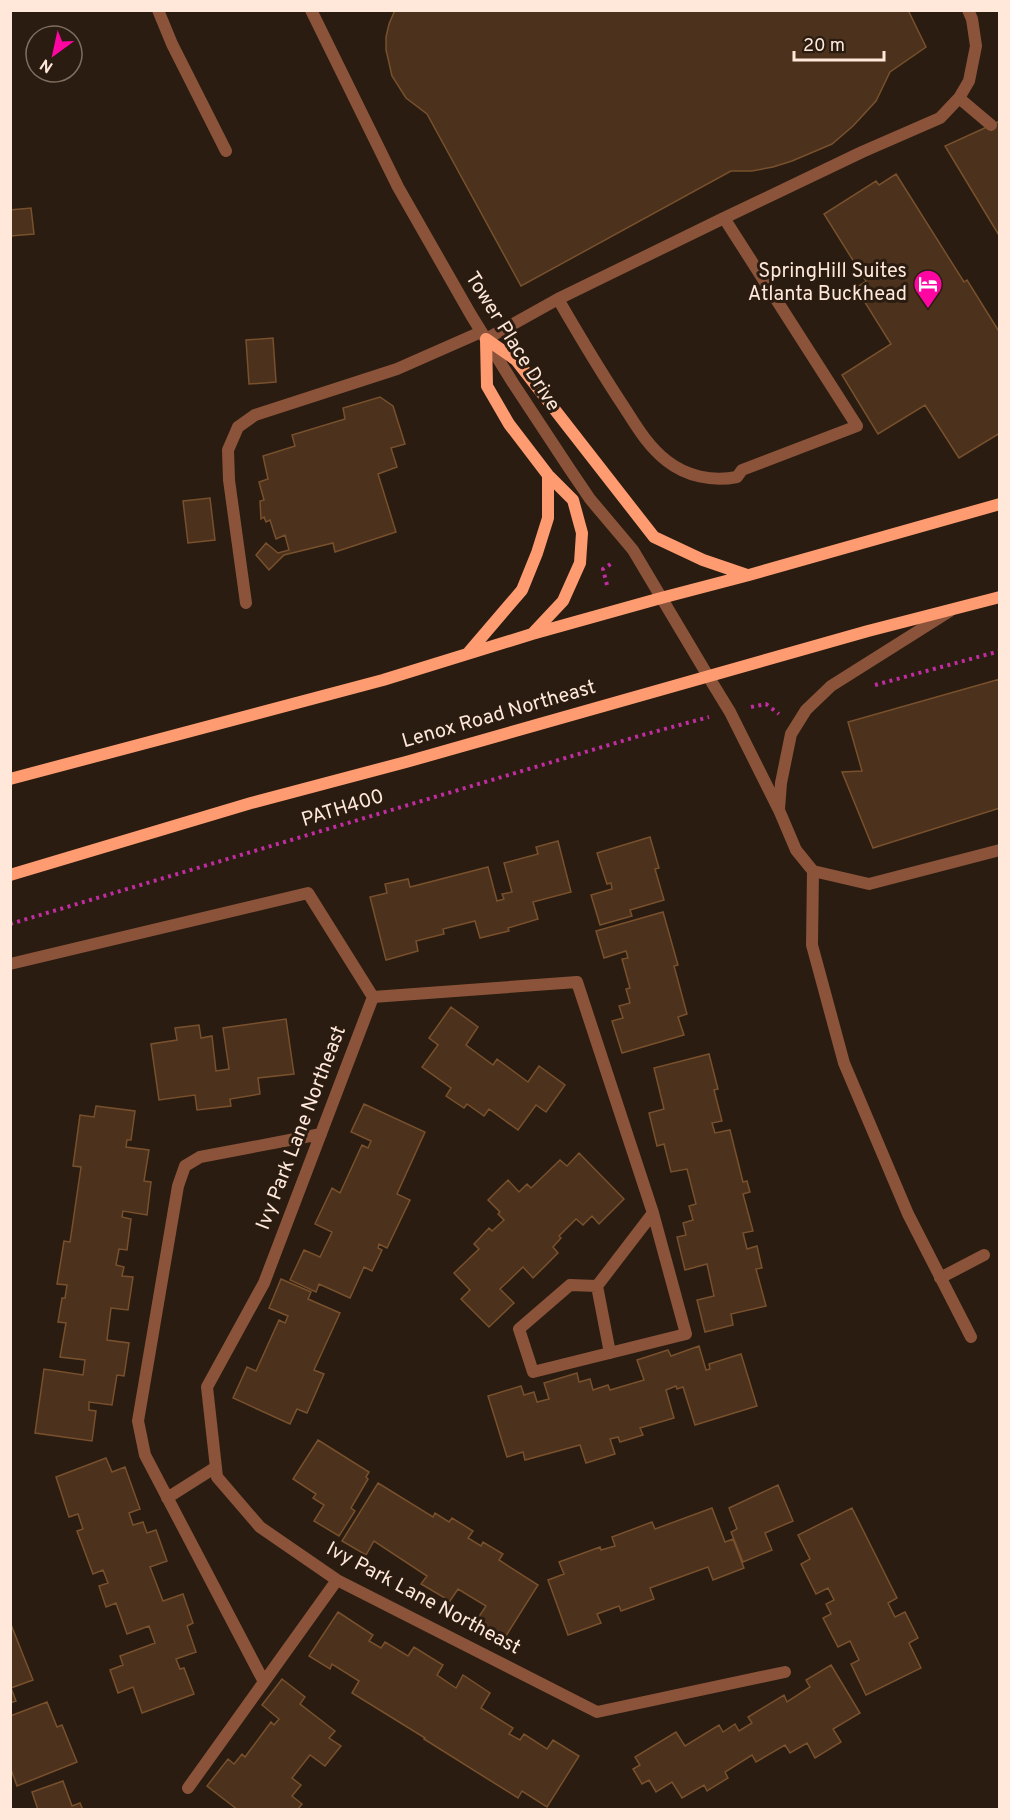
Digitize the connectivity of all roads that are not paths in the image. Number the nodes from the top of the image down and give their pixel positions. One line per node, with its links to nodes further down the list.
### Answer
1 (158, 10): 6 (street)
2 (311, 10): 9 (street, Tower Place Drive)
3 (968, 10): 4 (street)
4 (959, 98): 5 (street); 7 (street)
5 (991, 125)
6 (226, 151)
7 (724, 218): 8 (street); 8 (street)
8 (558, 299): 9 (street)
9 (484, 336): 10 (main road); 12 (main road); 14 (street, Tower Place Drive); 15 (street)
10 (548, 475): 17 (main road); 18 (main road)
11 (999, 504): 12 (main road)
12 (749, 575): 14 (main road)
13 (999, 597): 16 (main road, Lenox Road Northeast)
14 (661, 598): 17 (main road); 19 (street, Tower Place Drive)
15 (246, 603)
16 (954, 608): 19 (main road, Lenox Road Northeast); 21 (street)
17 (532, 634): 18 (main road)
18 (469, 652): 20 (main road)
19 (708, 676): 21 (street, Tower Place Drive); 24 (main road, Lenox Road Northeast)
20 (10, 779)
21 (779, 810): 23 (street, Tower Place Drive)
22 (999, 850): 23 (street)
23 (813, 871): 30 (street)
24 (10, 875)
25 (10, 964): 26 (street)
26 (373, 997): 27 (street, Ivy Park Lane Northeast); 28 (street)
27 (321, 1134): 34 (street, Ivy Park Lane Northeast); 35 (street)
28 (653, 1213): 31 (street); 33 (street)
29 (984, 1255): 30 (street)
30 (940, 1278): 32 (street)
31 (597, 1286): 33 (street); 33 (street)
32 (971, 1337)
33 (610, 1353)
34 (216, 1467): 35 (street); 36 (street, Ivy Park Lane Northeast)
35 (167, 1498): 38 (street)
36 (337, 1580): 37 (street, Ivy Park Lane Northeast); 38 (street)
37 (785, 1672)
38 (264, 1682): 39 (street)
39 (188, 1788)

